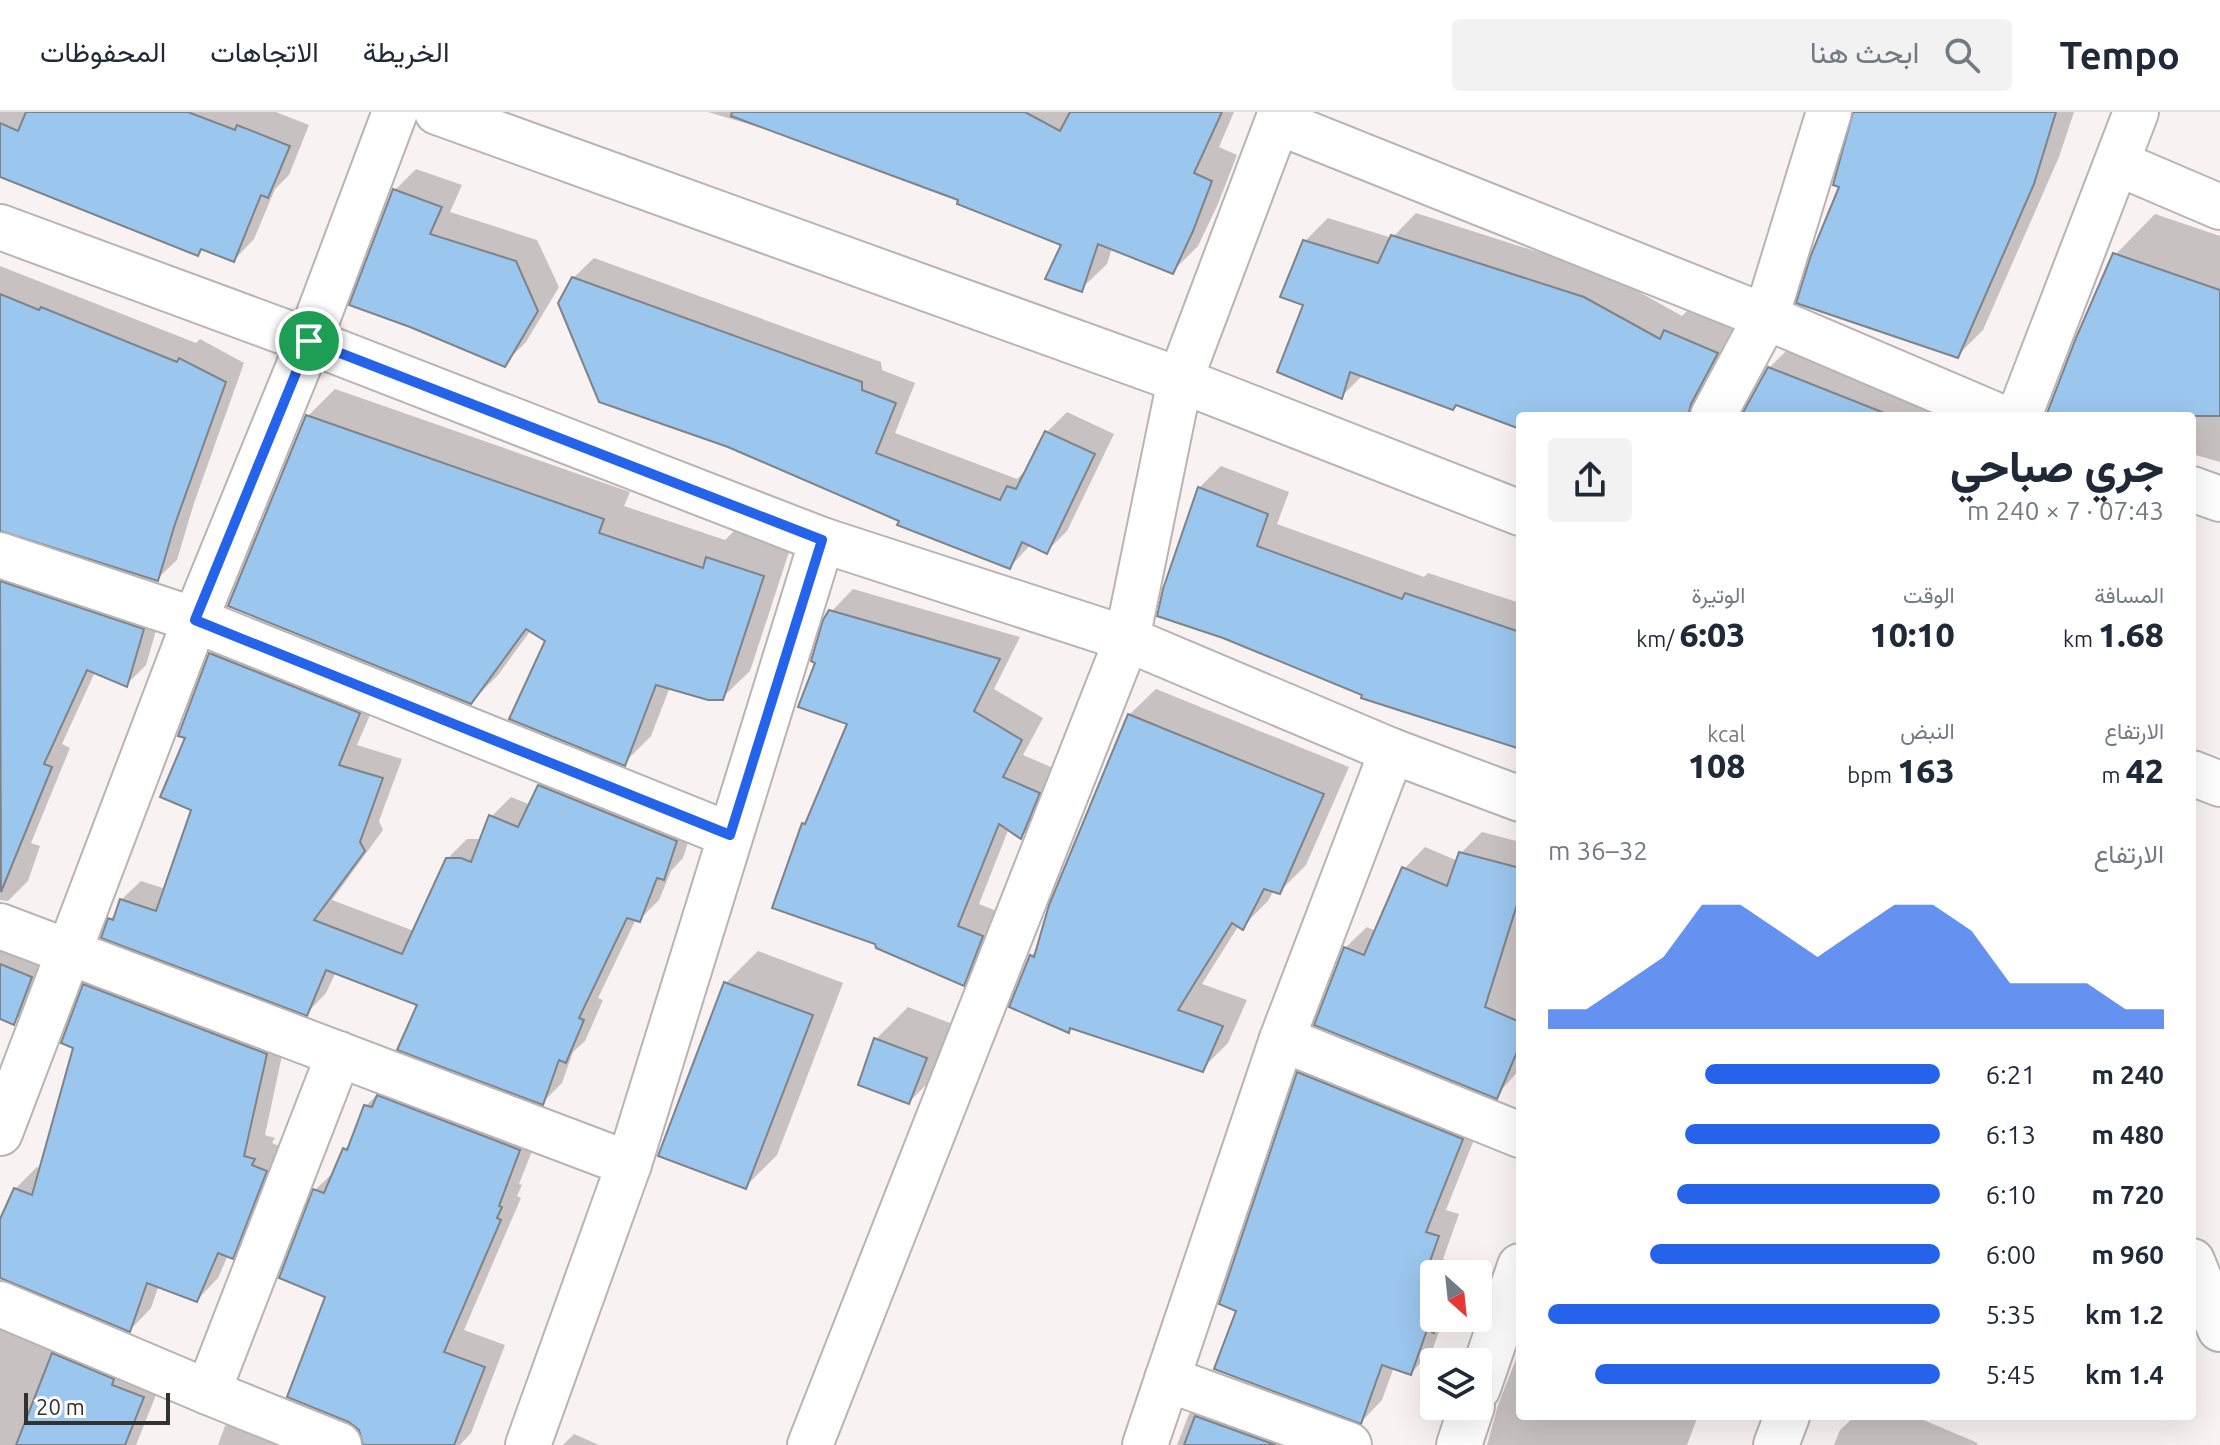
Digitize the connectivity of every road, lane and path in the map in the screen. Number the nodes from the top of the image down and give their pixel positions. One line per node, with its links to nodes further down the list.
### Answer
1 (395, 112): 10 (street)
2 (437, 112): 11 (street)
3 (1829, 112): 9 (street)
4 (2136, 112): 6 (street)
5 (1279, 117): 9 (street); 11 (street)
6 (2117, 163): 7 (street); 14 (street)
7 (2220, 207)
8 (0, 227): 10 (street)
9 (1766, 317): 12 (street); 13 (street)
10 (309, 341): 18 (street); 20 (street)
11 (1180, 380): 17 (street); 21 (street)
12 (1715, 412)
13 (1989, 412)
14 (2021, 412)
15 (2196, 490): 16 (street)
16 (2220, 499)
17 (1516, 511)
18 (822, 540): 21 (street); 26 (street)
19 (0, 555): 20 (street)
20 (195, 620): 26 (street); 28 (street)
21 (1127, 639): 22 (street); 45 (street)
22 (1392, 751): 25 (street); 29 (street)
23 (2196, 775): 24 (street)
24 (2220, 784)
25 (1516, 798)
26 (730, 835): 33 (street)
27 (0, 926): 28 (street)
28 (68, 953): 30 (street); 31 (street)
29 (1282, 1039): 32 (street); 39 (street)
30 (339, 1054): 33 (street); 40 (street)
31 (0, 1133)
32 (1516, 1133)
33 (629, 1164): 44 (street)
34 (2196, 1271): 37 (street)
35 (1516, 1278): 38 (street)
36 (0, 1304): 40 (street)
37 (2220, 1329)
38 (1492, 1348)
39 (1167, 1379): 46 (street); 47 (street)
40 (208, 1392): 43 (street)
41 (1467, 1420): 48 (street)
42 (1785, 1420): 49 (street)
43 (339, 1445)
44 (528, 1445)
45 (810, 1445)
46 (1145, 1445)
47 (1349, 1445)
48 (1459, 1445)
49 (1776, 1445)

